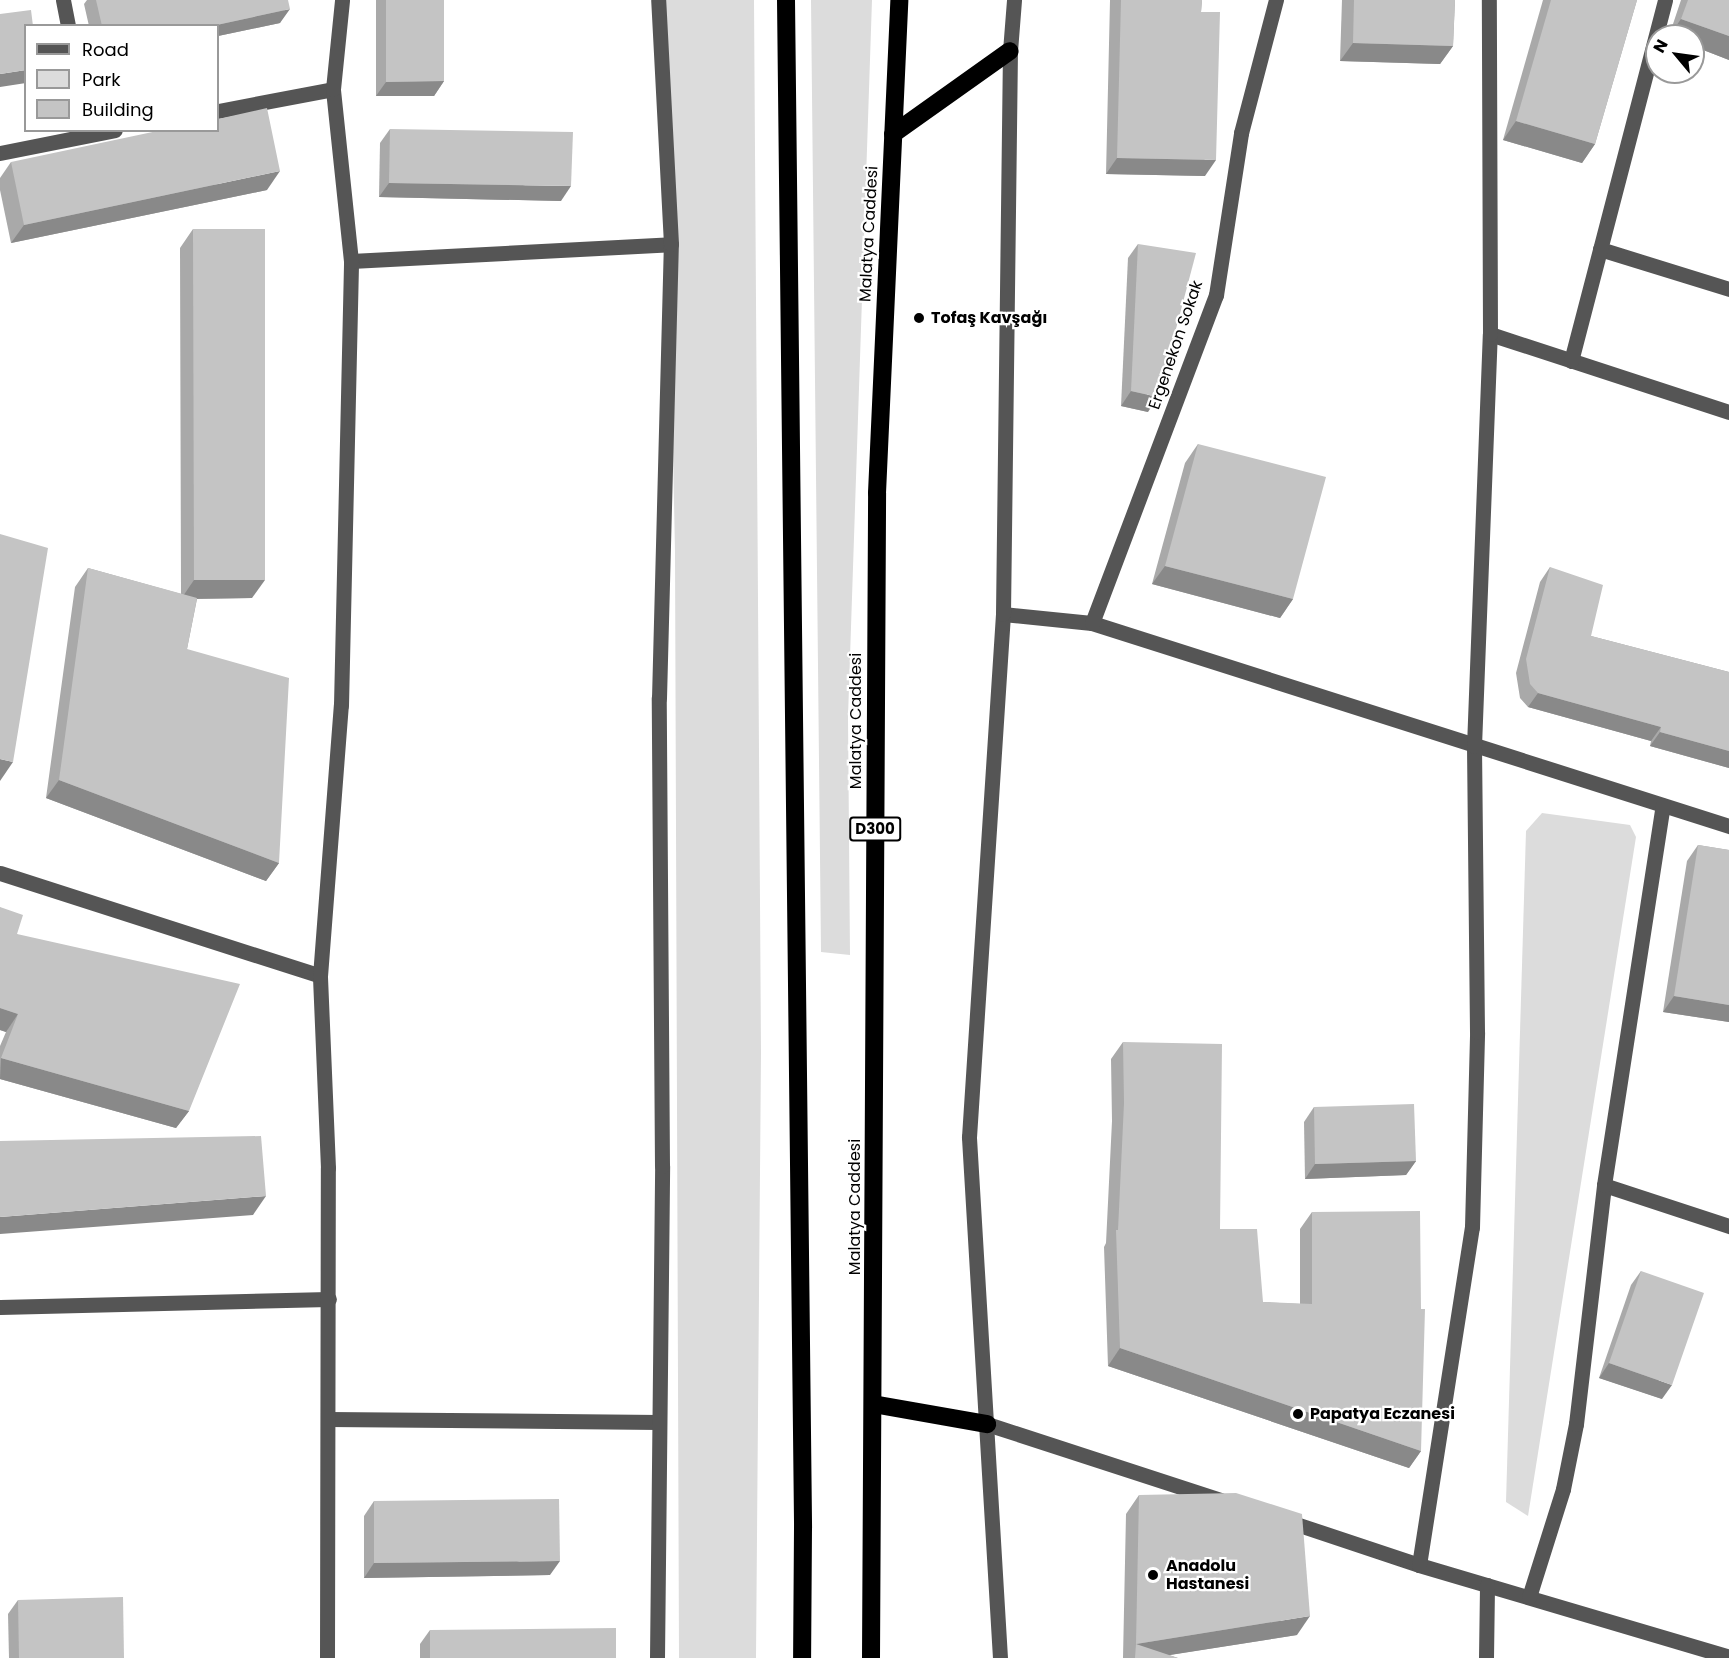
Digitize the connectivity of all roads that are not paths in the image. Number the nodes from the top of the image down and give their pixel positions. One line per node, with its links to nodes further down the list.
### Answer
1 (63, 0): 10 (street)
2 (342, 0): 12 (street)
3 (658, 0): 17 (street)
4 (786, 0): 47 (highway)
5 (898, 0): 15 (highway, Malatya Caddesi / D300)
6 (1014, 0): 11 (street)
7 (1276, 0): 25 (street, Ergenekon Sokak)
8 (1489, 0): 21 (street)
9 (1665, 0): 18 (street)
10 (68, 24)
11 (1010, 51): 15 (highway); 24 (street)
12 (333, 89): 13 (street); 19 (street)
13 (219, 111)
14 (87, 133): 16 (street)
15 (893, 134): 35 (highway, Malatya Caddesi / D300)
16 (0, 153)
17 (671, 244): 19 (street); 37 (street)
18 (1600, 249): 20 (street); 22 (street)
19 (351, 261): 30 (street)
20 (1729, 289)
21 (1490, 334): 22 (street); 26 (street)
22 (1571, 361): 23 (street)
23 (1729, 412)
24 (1003, 614): 25 (street); 38 (street)
25 (1092, 623): 26 (street)
26 (1474, 746): 27 (street); 41 (street)
27 (1663, 806): 28 (street); 31 (street)
28 (1729, 826)
29 (0, 873): 30 (street)
30 (320, 976): 33 (street)
31 (1604, 1185): 32 (street); 43 (street)
32 (1729, 1226)
33 (329, 1299): 34 (street); 36 (street)
34 (0, 1307)
35 (873, 1404): 38 (highway); 48 (highway, Malatya Caddesi / D300)
36 (328, 1419): 37 (street); 45 (street)
37 (659, 1422): 46 (street)
38 (987, 1424): 39 (street); 49 (street)
39 (1238, 1505)
40 (1272, 1516): 41 (street)
41 (1419, 1565): 42 (street)
42 (1487, 1585): 43 (street); 50 (street)
43 (1529, 1597): 44 (street)
44 (1729, 1657)
45 (327, 1658)
46 (657, 1658)
47 (802, 1658)
48 (871, 1658)
49 (1000, 1658)
50 (1486, 1658)

